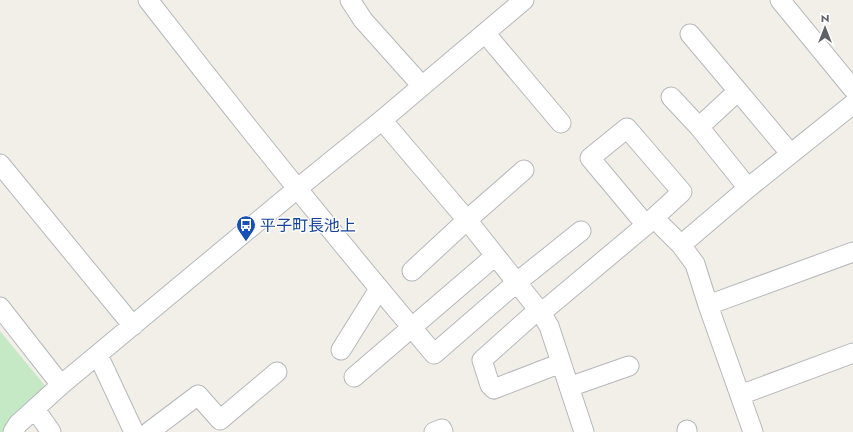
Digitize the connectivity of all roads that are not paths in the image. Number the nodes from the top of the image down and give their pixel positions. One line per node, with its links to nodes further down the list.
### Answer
1 (148, 0): 18 (street)
2 (350, 0): 7 (street)
3 (524, 0): 5 (street)
4 (780, 0): 8 (street)
5 (485, 33): 7 (street); 13 (street)
6 (690, 34): 9 (street)
7 (422, 86): 12 (street)
8 (853, 89)
9 (738, 91): 14 (street); 15 (street)
10 (671, 97): 14 (street)
11 (853, 104): 15 (street)
12 (382, 120): 18 (street); 20 (street)
13 (561, 124)
14 (699, 126): 19 (street)
15 (790, 153): 19 (street)
16 (0, 164): 32 (street)
17 (524, 170): 20 (street)
18 (298, 188): 28 (street); 32 (street)
19 (748, 188): 23 (street)
20 (467, 220): 25 (street); 26 (street)
21 (650, 221): 21 (street); 23 (street); 31 (street)
22 (581, 231): 27 (street)
23 (681, 245): 29 (street)
24 (853, 252): 29 (street)
25 (495, 256): 27 (street); 33 (street)
26 (412, 271)
27 (516, 282): 31 (street); 33 (street)
28 (379, 289): 33 (street); 34 (street)
29 (708, 305): 43 (street)
30 (0, 307): 41 (street)
31 (539, 312): 37 (street); 37 (street)
32 (134, 326): 36 (street)
33 (411, 327): 40 (street)
34 (341, 350)
35 (853, 353): 43 (street)
36 (98, 355): 41 (street); 47 (street)
37 (561, 363): 42 (street)
38 (629, 366): 42 (street)
39 (277, 372): 48 (street)
40 (354, 377)
41 (61, 385): 44 (street)
42 (569, 387): 51 (street)
43 (740, 395): 52 (street)
44 (34, 409): 45 (street); 46 (street)
45 (13, 432)
46 (51, 432)
47 (134, 432)
48 (149, 432)
49 (434, 432): 50 (street)
50 (443, 432)
51 (584, 432)
52 (753, 432)

